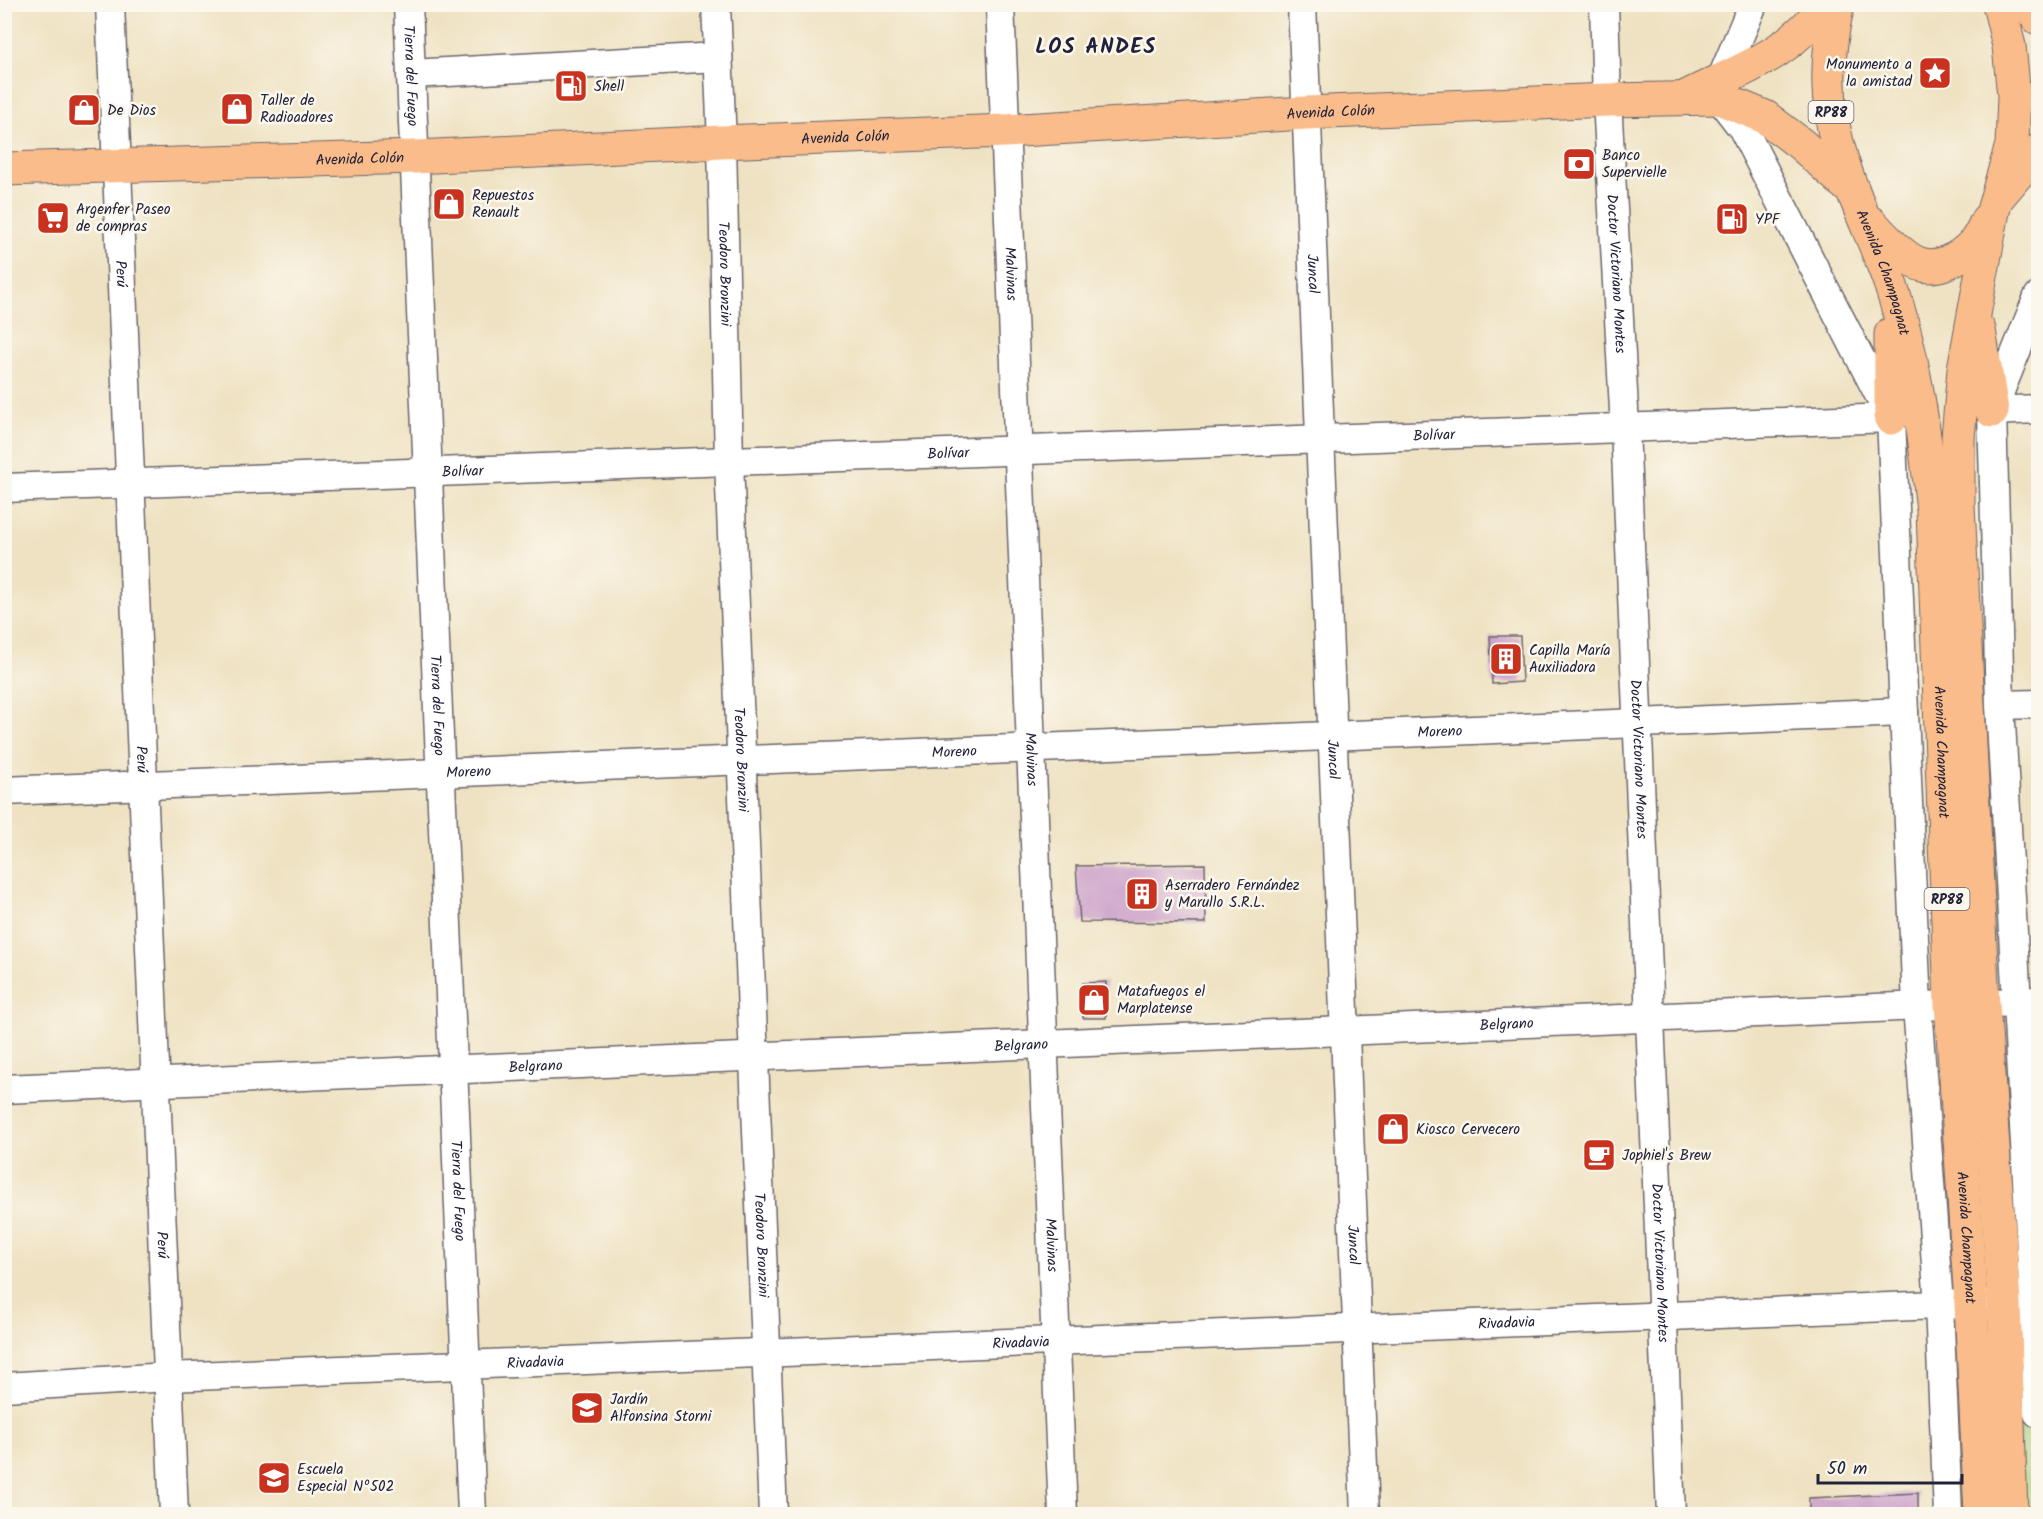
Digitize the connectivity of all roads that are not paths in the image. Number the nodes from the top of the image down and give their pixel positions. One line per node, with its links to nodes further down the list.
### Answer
1 (110, 4): 22 (street, Perú)
2 (408, 4): 14 (street, Tierra del Fuego)
3 (716, 4): 13 (street, Teodoro Bronzini)
4 (1000, 4): 18 (street, Malvinas)
5 (1302, 4): 17 (street, Juncal)
6 (1604, 4): 16 (street, Doctor Victoriano Montes)
7 (1753, 4): 15 (street)
8 (1826, 4): 15 (main road, Avenida Colón)
9 (1838, 4): 24 (main road, Avenida Champagnat / RP88)
10 (1999, 4): 25 (main road, Avenida Champagnat / RP88)
11 (2026, 4): 12 (main road)
12 (2038, 18)
13 (718, 57): 14 (street); 19 (street, Teodoro Bronzini)
14 (411, 74): 21 (street, Tierra del Fuego)
15 (1720, 89): 16 (main road, Avenida Colón); 24 (main road); 31 (street)
16 (1607, 100): 17 (main road, Avenida Colón); 32 (street, Doctor Victoriano Montes)
17 (1306, 113): 18 (main road, Avenida Colón); 33 (street, Juncal)
18 (1005, 131): 19 (main road, Avenida Colón); 34 (street, Malvinas)
19 (722, 142): 21 (main road, Avenida Colón); 35 (street, Teodoro Bronzini)
20 (2038, 152): 25 (main road)
21 (415, 157): 22 (main road, Avenida Colón); 36 (street, Tierra del Fuego)
22 (117, 166): 23 (main road, Avenida Colón); 37 (street, Perú)
23 (4, 169)
24 (1858, 203): 25 (main road, RP88); 26 (main road, Avenida Champagnat / RP88)
25 (1995, 204): 28 (main road, Avenida Champagnat / RP88)
26 (1891, 287): 31 (main road); 50 (main road, Avenida Champagnat / RP88)
27 (2038, 297): 30 (street, Avenida Champagnat)
28 (1975, 306): 30 (main road); 50 (main road, Avenida Champagnat / RP88)
29 (2038, 409): 30 (street)
30 (1992, 411): 40 (street, Avenida Champagnat)
31 (1891, 418): 32 (street, Bolívar); 41 (street)
32 (1625, 428): 33 (street, Bolívar); 42 (street, Doctor Victoriano Montes)
33 (1320, 439): 34 (street, Bolívar); 43 (street, Juncal)
34 (1018, 451): 35 (street, Bolívar); 44 (street, Malvinas)
35 (729, 462): 36 (street, Bolívar); 45 (street, Teodoro Bronzini)
36 (428, 473): 37 (street, Bolívar); 46 (street, Tierra del Fuego)
37 (130, 484): 38 (street, Bolívar); 47 (street, Perú)
38 (4, 488)
39 (2038, 704): 40 (street)
40 (2000, 705): 49 (street, Avenida Champagnat)
41 (1904, 712): 42 (street, Moreno); 51 (street)
42 (1638, 724): 43 (street, Moreno); 52 (street, Doctor Victoriano Montes)
43 (1332, 737): 44 (street, Moreno); 53 (street, Juncal)
44 (1031, 749): 45 (street, Moreno); 54 (street, Malvinas)
45 (741, 761): 46 (street, Moreno); 55 (street, Teodoro Bronzini)
46 (441, 773): 47 (street, Moreno); 56 (street, Tierra del Fuego)
47 (143, 785): 48 (street, Moreno); 57 (street, Perú)
48 (4, 791)
49 (2027, 1001): 50 (street, Belgrano); 59 (street, Avenida Champagnat)
50 (1967, 1004): 51 (street, Belgrano); 59 (main road, Avenida Champagnat / RP88); 60 (main road, Avenida Champagnat / RP88)
51 (1917, 1006): 52 (street, Belgrano); 61 (street)
52 (1650, 1017): 53 (street, Belgrano); 62 (street, Doctor Victoriano Montes)
53 (1344, 1030): 54 (street, Belgrano); 63 (street, Juncal)
54 (1043, 1044): 55 (street, Belgrano); 64 (street, Malvinas)
55 (754, 1056): 56 (street, Belgrano); 65 (street, Teodoro Bronzini)
56 (453, 1069): 57 (street, Belgrano); 66 (street, Tierra del Fuego)
57 (156, 1082): 58 (street, Belgrano); 67 (street, Perú)
58 (4, 1089)
59 (2026, 1302): 60 (street, Rivadavia); 69 (street, Avenida Champagnat); 78 (main road, Avenida Champagnat / RP88)
60 (1971, 1304): 61 (street, Rivadavia); 77 (main road, Avenida Champagnat / RP88)
61 (1939, 1305): 62 (street, Rivadavia); 76 (street)
62 (1663, 1316): 63 (street, Rivadavia); 75 (street, Doctor Victoriano Montes)
63 (1357, 1329): 64 (street, Rivadavia); 74 (street, Juncal)
64 (1056, 1341): 65 (street, Rivadavia); 73 (street, Malvinas)
65 (766, 1353): 66 (street, Rivadavia); 72 (street, Teodoro Bronzini)
66 (465, 1365): 67 (street, Rivadavia); 71 (street, Tierra del Fuego)
67 (168, 1377): 68 (street, Rivadavia); 70 (street, Perú)
68 (4, 1387)
69 (2038, 1413)
70 (174, 1515)
71 (472, 1515)
72 (773, 1515)
73 (1063, 1515)
74 (1365, 1515)
75 (1671, 1515)
76 (1948, 1515)
77 (1981, 1515)
78 (2011, 1515)

